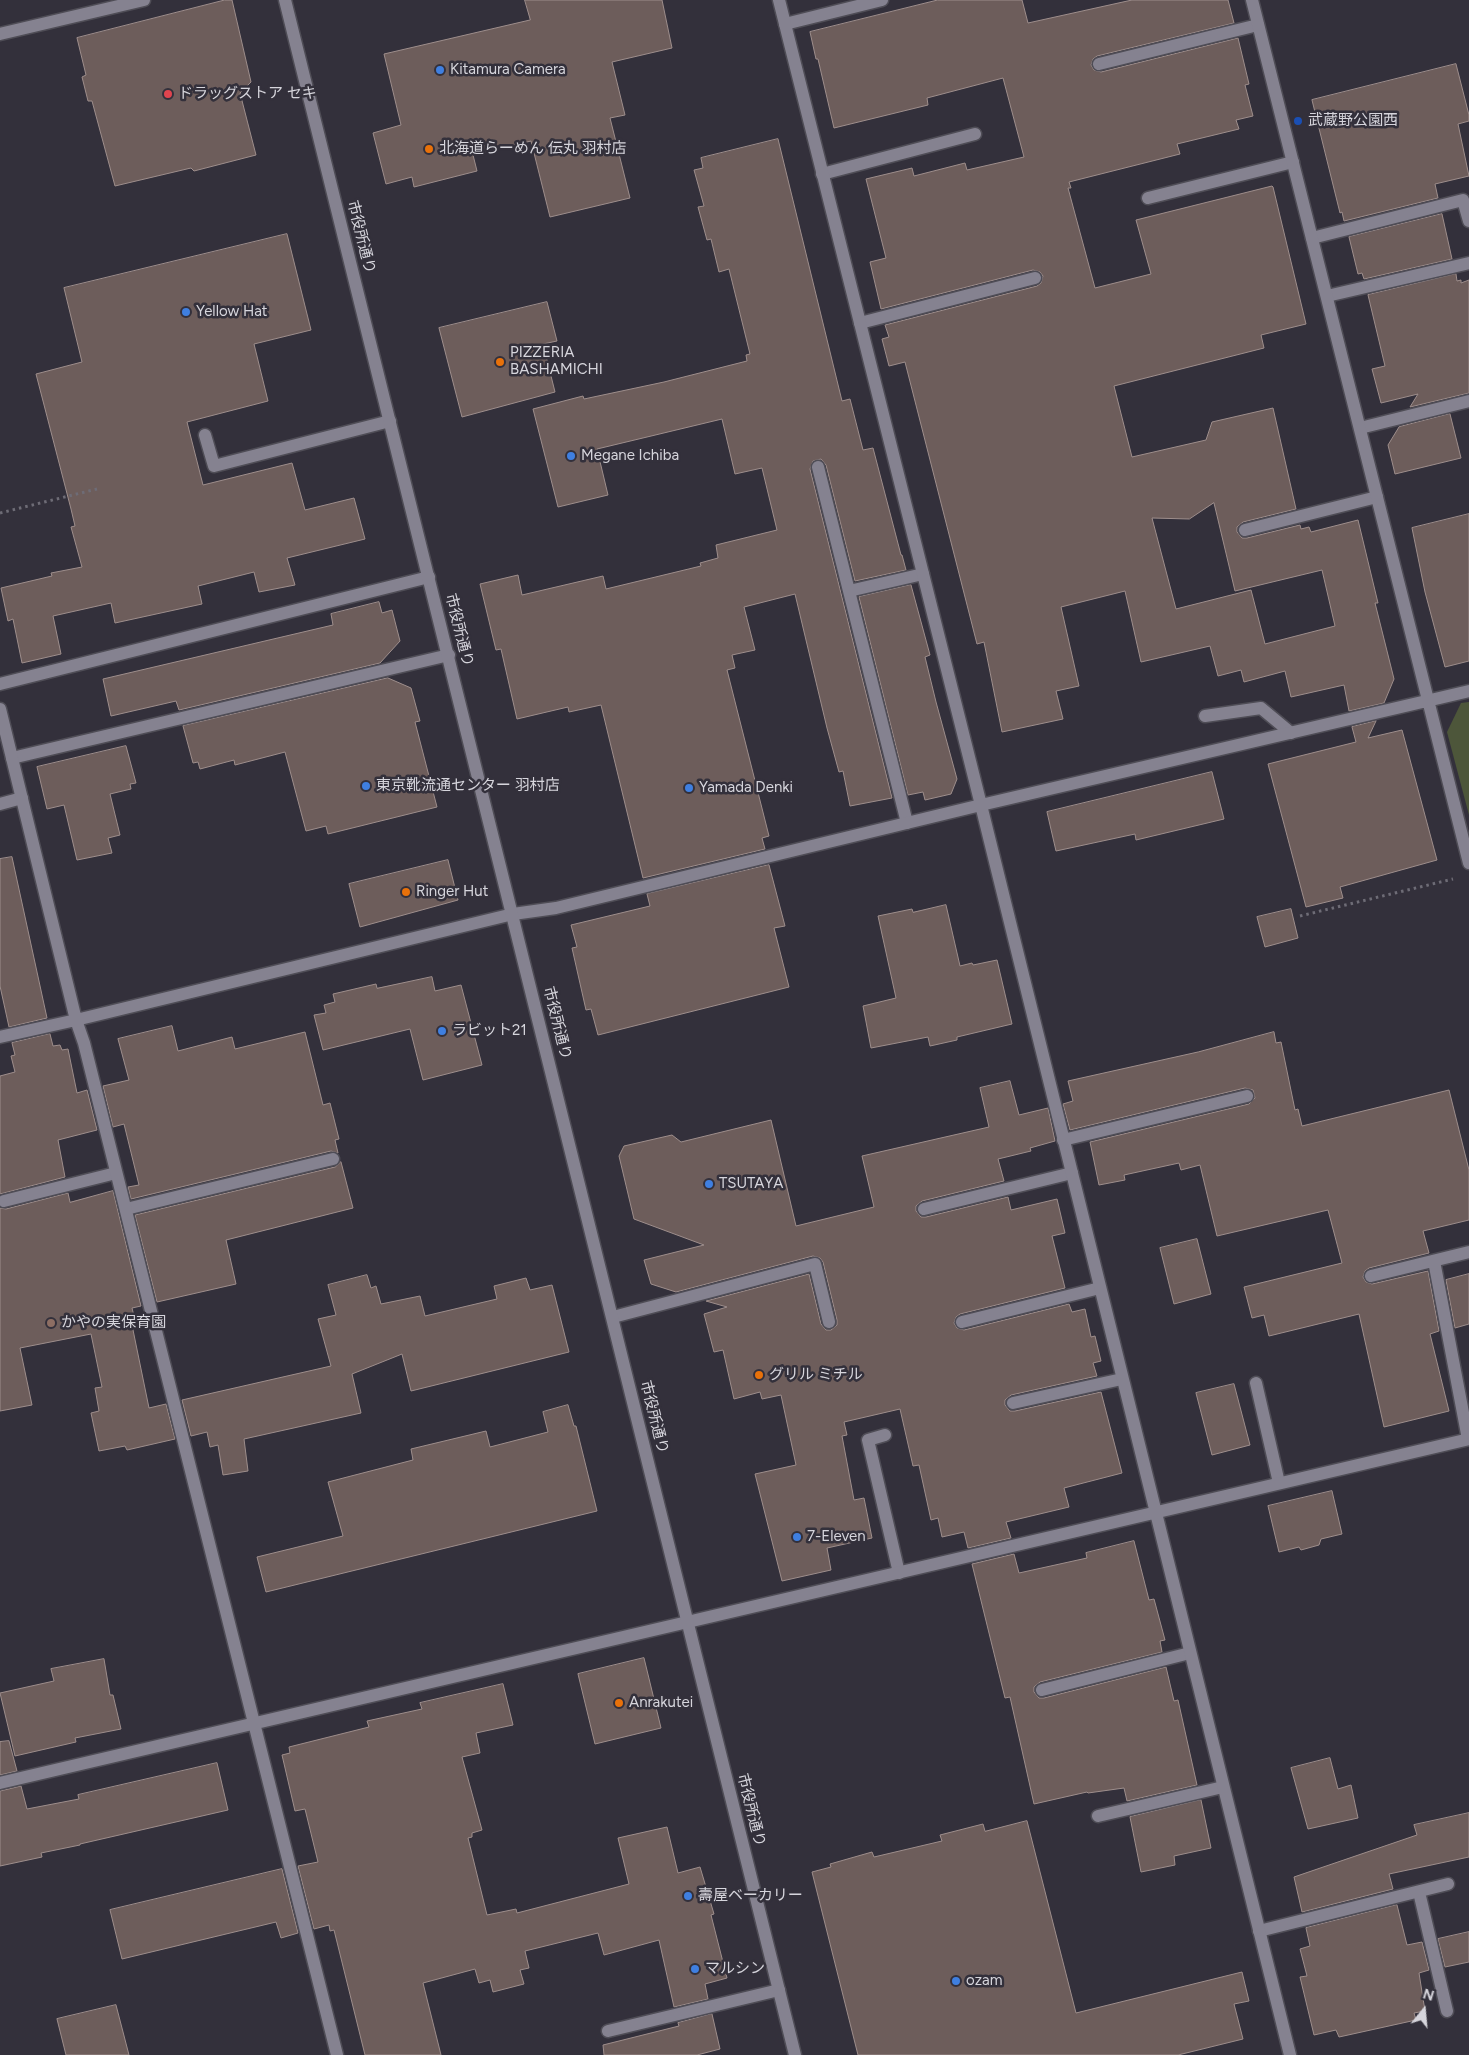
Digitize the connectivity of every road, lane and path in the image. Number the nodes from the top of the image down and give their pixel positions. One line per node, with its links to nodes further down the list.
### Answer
1 (144, 0): 8 (street)
2 (285, 0): 21 (street, 市役所通り)
3 (779, 0): 6 (street)
4 (882, 0): 6 (street)
5 (1252, 0): 7 (street)
6 (785, 24): 12 (street)
7 (1258, 25): 9 (street); 11 (street)
8 (0, 34)
9 (1099, 64)
10 (976, 134): 12 (street)
11 (1293, 162): 13 (street); 15 (street)
12 (822, 174): 19 (street)
13 (1148, 198)
14 (1469, 220): 15 (street)
15 (1312, 238): 18 (street)
16 (1469, 263): 18 (street)
17 (1035, 278): 19 (street)
18 (1327, 296): 22 (street)
19 (860, 323): 29 (street)
20 (1469, 401): 22 (street)
21 (390, 421): 23 (street); 30 (street, 市役所通り)
22 (1360, 428): 26 (street)
23 (205, 435)
24 (818, 467): 31 (street)
25 (97, 489): 27 (path)
26 (1377, 497): 28 (street); 35 (street)
27 (0, 513)
28 (1245, 530)
29 (923, 574): 31 (street); 42 (street)
30 (429, 578): 32 (street, 市役所通り); 33 (street)
31 (849, 591): 43 (street)
32 (449, 655): 39 (street); 46 (street, 市役所通り)
33 (0, 684)
34 (1469, 691): 35 (street)
35 (1428, 700): 38 (street); 44 (street)
36 (0, 709): 39 (street)
37 (1206, 716): 38 (street)
38 (1291, 733): 42 (street)
39 (12, 758): 40 (street)
40 (22, 798): 41 (street); 48 (street)
41 (0, 804)
42 (981, 805): 43 (street); 51 (street)
43 (907, 823): 46 (street)
44 (1469, 863)
45 (1460, 878): 47 (path)
46 (513, 914): 48 (street); 62 (street, 市役所通り)
47 (1300, 916)
48 (76, 1020): 49 (street); 53 (street)
49 (0, 1037)
50 (1247, 1096): 51 (street)
51 (1063, 1140): 54 (street)
52 (333, 1159): 56 (street)
53 (116, 1173): 55 (street); 56 (street)
54 (1072, 1174): 57 (street); 61 (street)
55 (4, 1201)
56 (126, 1209): 76 (street)
57 (924, 1209)
58 (1469, 1252): 59 (street)
59 (1434, 1261): 60 (street); 69 (street)
60 (1371, 1276)
61 (1100, 1288): 64 (street); 65 (street)
62 (613, 1317): 63 (street); 73 (street, 市役所通り)
63 (829, 1322)
64 (962, 1322)
65 (1122, 1379): 67 (street); 71 (street)
66 (1256, 1383): 70 (street)
67 (1013, 1403)
68 (885, 1435): 72 (street)
69 (1469, 1439): 70 (street)
70 (1279, 1484): 71 (street)
71 (1155, 1513): 72 (street); 74 (street)
72 (899, 1573): 73 (street)
73 (688, 1623): 76 (street); 83 (street, 市役所通り)
74 (1190, 1653): 75 (street); 78 (street)
75 (1042, 1690)
76 (254, 1724): 77 (street); 86 (street)
77 (0, 1783)
78 (1223, 1787): 79 (street); 82 (street)
79 (1098, 1816)
80 (1448, 1884): 81 (street)
81 (1419, 1892): 82 (street); 84 (street)
82 (1259, 1931): 88 (street)
83 (779, 1990): 85 (street); 87 (street, 市役所通り)
84 (1447, 2011)
85 (608, 2030)
86 (337, 2055)
87 (795, 2055)
88 (1290, 2055)

